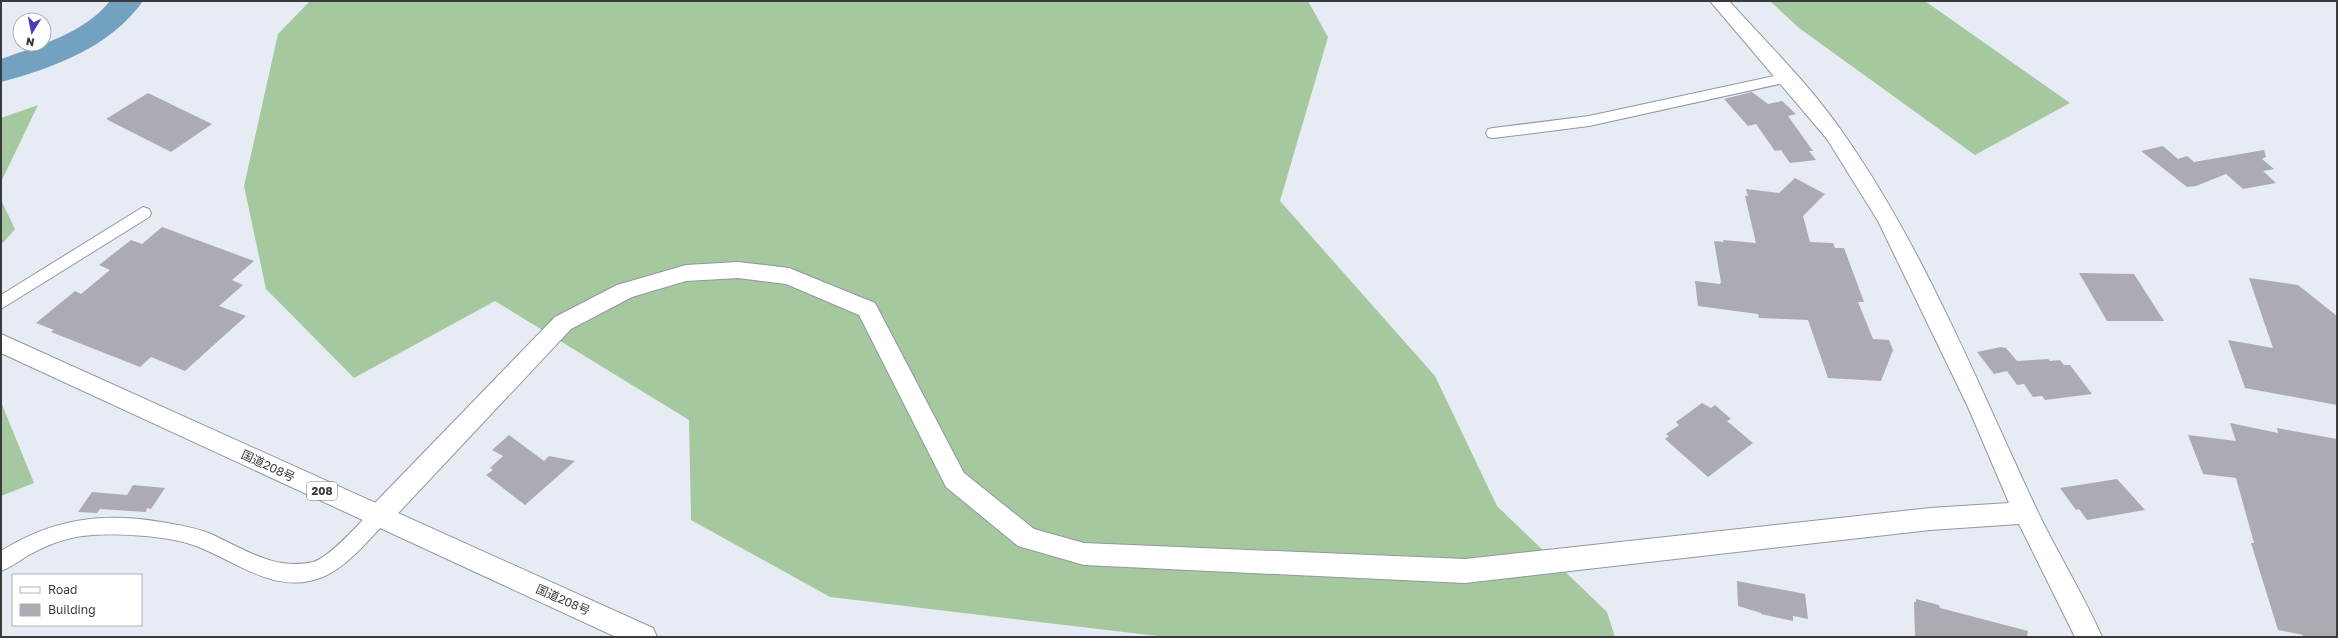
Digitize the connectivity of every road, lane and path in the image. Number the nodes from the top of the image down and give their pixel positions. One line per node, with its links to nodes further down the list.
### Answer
1 (1719, 1): 2 (main road)
2 (1788, 78): 3 (street); 7 (main road)
3 (1493, 133)
4 (143, 213): 5 (street)
5 (1, 303)
6 (1, 343): 8 (main road, 国道208号 / 208)
7 (2026, 513): 8 (main road); 11 (main road)
8 (379, 516): 9 (street); 10 (main road, 国道208号 / 208)
9 (1, 562)
10 (644, 637)
11 (2089, 637)

